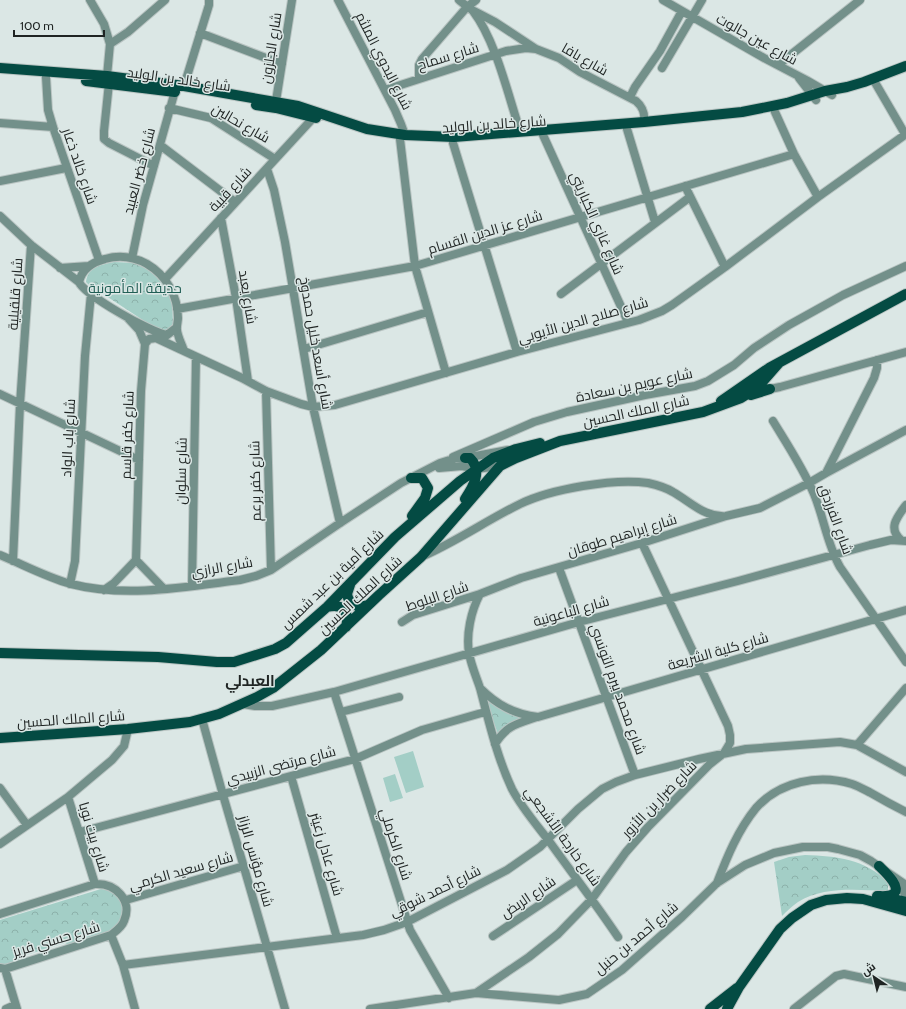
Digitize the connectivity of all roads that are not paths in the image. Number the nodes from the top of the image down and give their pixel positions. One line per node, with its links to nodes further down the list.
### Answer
1 (165, 0): 15 (street)
2 (212, 0): 14 (street)
3 (292, 0): 18 (street, شارع الجلزون)
4 (338, 0): 30 (street, شارع البدوي الملثم)
5 (458, 0): 11 (street)
6 (476, 0): 11 (street)
7 (663, 0): 12 (street, شارع عين جالوت)
8 (702, 0): 13 (street)
9 (860, 0): 19 (street)
10 (94, 1): 15 (street)
11 (470, 8): 16 (street); 17 (street); 26 (street)
12 (682, 11): 13 (street, شارع عين جالوت); 33 (street)
13 (692, 17): 19 (street, شارع عين جالوت); 22 (street)
14 (200, 33): 18 (street); 29 (street)
15 (110, 44): 27 (street)
16 (536, 49): 17 (street, شارع يافا); 33 (street, شارع يافا)
17 (495, 55): 26 (street, شارع سماح); 43 (street)
18 (282, 64): 35 (street, شارع الجلزون)
19 (778, 65): 24 (street, شارع عين جالوت)
20 (906, 66): 28 (main road, شارع خالد بن الوليد)
21 (0, 68): 27 (main road, شارع خالد بن الوليد)
22 (662, 68)
23 (0, 74): 25 (main road, شارع خالد بن الوليد)
24 (797, 76): 32 (street, شارع عين جالوت); 34 (street, شارع عين جالوت)
25 (46, 77): 27 (main road, شارع خالد بن الوليد); 41 (street, شارع خالد ذعار)
26 (419, 78): 30 (street, شارع سماح)
27 (108, 79): 29 (main road, شارع خالد بن الوليد); 31 (main road, شارع خالد بن الوليد); 51 (street)
28 (873, 79): 32 (main road, شارع خالد بن الوليد); 44 (street)
29 (184, 86): 35 (main road, شارع خالد بن الوليد)
30 (385, 90): 46 (street, شارع البدوي الملثم)
31 (174, 91): 36 (street, شارع خضر العبيد); 38 (main road, شارع خالد بن الوليد)
32 (829, 93): 34 (main road, شارع خالد بن الوليد)
33 (630, 97): 39 (street, شارع يافا)
34 (814, 97): 37 (main road, شارع خالد بن الوليد); 39 (main road, شارع خالد بن الوليد)
35 (276, 101): 46 (main road, شارع خالد بن الوليد)
36 (169, 108): 48 (street, شارع خضر العبيد); 50 (street, شارع نحالين)
37 (775, 112): 42 (main road, شارع خالد بن الوليد); 49 (street)
38 (314, 117): 46 (main road, شارع خالد بن الوليد); 50 (street, شارع قبية)
39 (644, 122): 43 (main road, شارع خالد بن الوليد)
40 (0, 123): 41 (street)
41 (53, 127): 52 (street, شارع خالد ذعار)
42 (627, 129): 45 (main road, شارع خالد بن الوليد); 56 (street)
43 (520, 131): 46 (main road, شارع خالد بن الوليد)
44 (906, 134): 58 (street, شارع صلاح الدين الأيوبي)
45 (544, 135): 47 (main road, شارع خالد بن الوليد); 61 (street, شارع غازي الكباريتي)
46 (402, 137): 47 (main road, شارع خالد بن الوليد); 70 (street, شارع البدوي الملثم)
47 (452, 143): 65 (street)
48 (160, 145): 51 (street, شارع خضر العبيد); 59 (street)
49 (794, 154): 55 (street, شارع عز الدين القسام); 58 (street)
50 (276, 159): 53 (street, شارع قبية)
51 (154, 166): 66 (street, شارع خضر العبيد)
52 (66, 168): 54 (street); 67 (street, شارع خالد ذعار)
53 (266, 169): 59 (street, شارع قبية); 76 (street, شارع أسعد خليل حمدوخ)
54 (0, 181)
55 (685, 186): 56 (street, شارع عز الدين القسام); 57 (street)
56 (648, 197): 61 (street, شارع عز الدين القسام); 63 (street)
57 (690, 197): 63 (street); 72 (street)
58 (818, 197): 72 (street, شارع صلاح الدين الأيوبي)
59 (235, 202): 62 (street, شارع قبية)
60 (0, 216): 64 (street)
61 (580, 217): 65 (street, شارع عز الدين القسام); 68 (street, شارع غازي الكباريتي)
62 (221, 218): 74 (street, شارع قبية); 80 (street, شارع يعبد)
63 (655, 222): 68 (street)
64 (31, 245): 73 (street); 98 (street, شارع قلقيلية)
65 (484, 245): 70 (street, شارع عز الدين القسام); 89 (street)
66 (132, 258): 67 (street); 74 (street)
67 (99, 260): 69 (street)
68 (601, 263): 78 (street); 84 (street, شارع غازي الكباريتي)
69 (89, 266): 73 (street); 75 (street)
70 (415, 266): 76 (street, شارع عز الدين القسام); 82 (street, شارع البدوي الملثم)
71 (906, 266): 108 (street, شارع عويم بن سعادة)
72 (725, 267): 84 (street, شارع صلاح الدين الأيوبي)
73 (60, 268): 75 (street)
74 (165, 279): 81 (street)
75 (79, 282): 77 (street)
76 (293, 288): 80 (street, شارع عز الدين القسام); 87 (street, شارع أسعد خليل حمدوخ)
77 (91, 294): 83 (street); 103 (street, شارع باب الواد)
78 (560, 294)
79 (906, 294): 95 (main road, شارع الملك الحسين)
80 (236, 298): 81 (street, شارع عز الدين القسام); 94 (street, شارع يعبد)
81 (177, 309): 85 (street)
82 (428, 312): 87 (street); 93 (street, شارع البدوي الملثم)
83 (127, 317): 85 (street); 86 (street, شارع كفر قاسم)
84 (628, 322): 89 (street, شارع صلاح الدين الأيوبي)
85 (176, 328): 88 (street)
86 (144, 344): 88 (street); 107 (street, شارع كفر قاسم)
87 (304, 349): 99 (street, شارع أسعد خليل حمدوخ)
88 (184, 351): 91 (street)
89 (517, 352): 93 (street, شارع صلاح الدين الأيوبي)
90 (906, 352): 92 (street)
91 (196, 357): 94 (street); 131 (street, شارع سلوان)
92 (877, 360): 95 (street); 112 (street)
93 (446, 373): 99 (street, شارع صلاح الدين الأيوبي)
94 (248, 381): 96 (street)
95 (765, 383): 100 (main road, شارع الملك الحسين); 100 (main road, شارع الملك الحسين)
96 (266, 391): 99 (street); 128 (street, شارع كفر برعم)
97 (0, 394): 98 (street)
98 (20, 404): 103 (street); 125 (street, شارع قلقيلية)
99 (313, 407): 117 (street, شارع أسعد خليل حمدوخ)
100 (709, 409): 104 (main road, شارع الملك الحسين)
101 (773, 420): 114 (street, شارع الفرزدق)
102 (906, 430): 112 (street, شارع إبراهيم طوقان)
103 (81, 432): 107 (street); 129 (street, شارع باب الواد)
104 (560, 441): 105 (main road, شارع أمية بن عبد شمس); 109 (main road, شارع الملك الحسين)
105 (516, 449): 106 (street, شارع الرازي); 110 (main road, شارع أمية بن عبد شمس)
106 (465, 458): 108 (street, شارع الرازي); 110 (main road)
107 (139, 460): 126 (street, شارع كفر قاسم)
108 (440, 463): 111 (street, شارع الرازي)
109 (500, 466): 110 (street, شارع الرازي); 118 (main road, شارع الملك الحسين)
110 (476, 469): 111 (street, شارع الرازي); 118 (main road); 119 (main road, شارع أمية بن عبد شمس)
111 (425, 471): 113 (street, شارع الرازي)
112 (826, 473): 114 (street, شارع إبراهيم طوقان)
113 (411, 478): 117 (street, شارع الرازي); 119 (main road)
114 (809, 483): 116 (street, شارع إبراهيم طوقان); 122 (street, شارع الفرزدق)
115 (906, 505): 120 (street)
116 (726, 516): 121 (street, شارع إبراهيم طوقان); 124 (street)
117 (340, 523): 128 (street, شارع الرازي)
118 (447, 525): 124 (main road, شارع الملك الحسين)
119 (396, 538): 130 (main road, شارع أمية بن عبد شمس)
120 (903, 540): 122 (street, شارع الباعونية)
121 (642, 543): 127 (street, شارع إبراهيم طوقان); 135 (street)
122 (834, 554): 135 (street, شارع الباعونية); 139 (street, شارع الفرزدق)
123 (0, 556): 125 (street, شارع الرازي)
124 (421, 557): 136 (main road, شارع الملك الحسين)
125 (13, 560): 129 (street, شارع الرازي)
126 (136, 560): 132 (street); 133 (street)
127 (559, 568): 134 (street, شارع إبراهيم طوقان); 141 (street, شارع محمد بيرم التونسي)
128 (271, 570): 131 (street, شارع الرازي)
129 (70, 584): 133 (street, شارع الرازي)
130 (350, 585): 136 (main road); 137 (main road, شارع أمية بن عبد شمس)
131 (192, 586): 132 (street, شارع الرازي)
132 (163, 588): 133 (street, شارع الرازي)
133 (104, 590)
134 (480, 594): 140 (street, شارع البلوط); 144 (street)
135 (668, 598): 141 (street, شارع الباعونية); 146 (street)
136 (368, 605): 142 (main road, شارع الملك الحسين)
137 (327, 607): 142 (main road); 143 (main road, شارع أمية بن عبد شمس)
138 (906, 610): 139 (street, شارع كلية الشريعة)
139 (876, 618): 145 (street, شارع الفرزدق); 146 (street, شارع كلية الشريعة)
140 (402, 622)
141 (579, 622): 144 (street, شارع الباعونية); 151 (street, شارع محمد بيرم التونسي)
142 (346, 627): 152 (main road, شارع الملك الحسين)
143 (0, 653)
144 (469, 654): 147 (street, شارع خارجة الأشجعي); 149 (street, شارع الباعونية)
145 (906, 662)
146 (702, 670): 151 (street, شارع كلية الشريعة); 161 (street)
147 (479, 688): 154 (street, شارع خارجة الأشجعي); 155 (street, شارع كلية الشريعة)
148 (906, 688): 160 (street)
149 (334, 692): 152 (street, شارع الباعونية); 153 (street, شارع الكرملي)
150 (399, 697): 153 (street)
151 (606, 697): 155 (street, شارع كلية الشريعة); 166 (street, شارع محمد بيرم التونسي)
152 (243, 704): 156 (main road, شارع الملك الحسين)
153 (341, 712): 162 (street, شارع الكرملي)
154 (485, 712): 159 (street, شارع خارجة الأشجعي); 162 (street, شارع مرتضى الزبيدي)
155 (538, 717): 159 (street, شارع كلية الشريعة)
156 (202, 719): 157 (main road, شارع الملك الحسين); 169 (street, شارع مؤنس الرزاز)
157 (128, 728): 158 (main road, شارع الملك الحسين); 170 (street)
158 (1, 738)
159 (495, 744): 174 (street, شارع خارجة الأشجعي)
160 (857, 745): 161 (street); 165 (street)
161 (724, 753): 163 (street, شارع أحمد شوقي); 164 (street, شارع ضرار بن الأزور)
162 (355, 759): 167 (street, شارع مرتضى الزبيدي); 190 (street, شارع الكرملي)
163 (699, 759): 164 (street); 166 (street, شارع أحمد شوقي)
164 (704, 770): 185 (street, شارع ضرار بن الأزور)
165 (906, 772)
166 (635, 775): 174 (street, شارع أحمد شوقي)
167 (291, 776): 169 (street, شارع مرتضى الزبيدي); 194 (street, شارع عادل زعيتر)
168 (0, 788): 172 (street)
169 (223, 795): 173 (street, شارع مرتضى الزبيدي); 176 (street, شارع مؤنس الرزاز)
170 (68, 797): 172 (street); 173 (street, شارع بيت نوبا)
171 (906, 812): 181 (street)
172 (27, 825): 175 (street)
173 (80, 832): 180 (street, شارع بيت نوبا)
174 (548, 840): 179 (street, شارع خارجة الأشجعي); 190 (street, شارع أحمد شوقي)
175 (0, 844)
176 (244, 866): 187 (street, شارع سعيد الكرمي); 195 (street, شارع مؤنس الرزاز)
177 (879, 866): 178 (street, شارع أحمد بن حنبل); 181 (street, شارع أحمد بن حنبل); 183 (main road)
178 (897, 878): 182 (street, شارع أحمد بن حنبل); 184 (street)
179 (577, 880): 185 (street, شارع خارجة الأشجعي); 192 (street, شارع الربض)
180 (95, 884): 187 (street); 189 (street)
181 (717, 884): 200 (street, شارع أحمد بن حنبل)
182 (906, 885)
183 (877, 896): 186 (main road); 188 (main road)
184 (906, 897)
185 (592, 899): 193 (street, شارع خارجة الأشجعي); 200 (street, شارع ضرار بن الأزور)
186 (863, 899): 188 (main road); 198 (main road)
187 (126, 900): 191 (street, شارع حسني فريز)
188 (906, 908)
189 (0, 914)
190 (407, 922): 194 (street, شارع أحمد شوقي); 201 (street, شارع الكرملي)
191 (111, 935): 196 (street); 197 (street, شارع حسني فريز)
192 (493, 936)
193 (618, 937)
194 (337, 938): 195 (street, شارع أحمد شوقي)
195 (266, 946): 196 (street, شارع أحمد شوقي); 205 (street, شارع مؤنس الرزاز)
196 (123, 965): 204 (street)
197 (2, 968): 202 (street)
198 (739, 987): 207 (main road); 208 (main road)
199 (906, 987): 209 (street)
200 (476, 993): 201 (street, شارع أحمد بن حنبل)
201 (449, 998): 206 (street, شارع أحمد بن حنبل)
202 (16, 1007): 203 (street)
203 (6, 1009)
204 (135, 1009)
205 (285, 1009)
206 (370, 1009)
207 (710, 1009)
208 (728, 1009)
209 (794, 1009)

